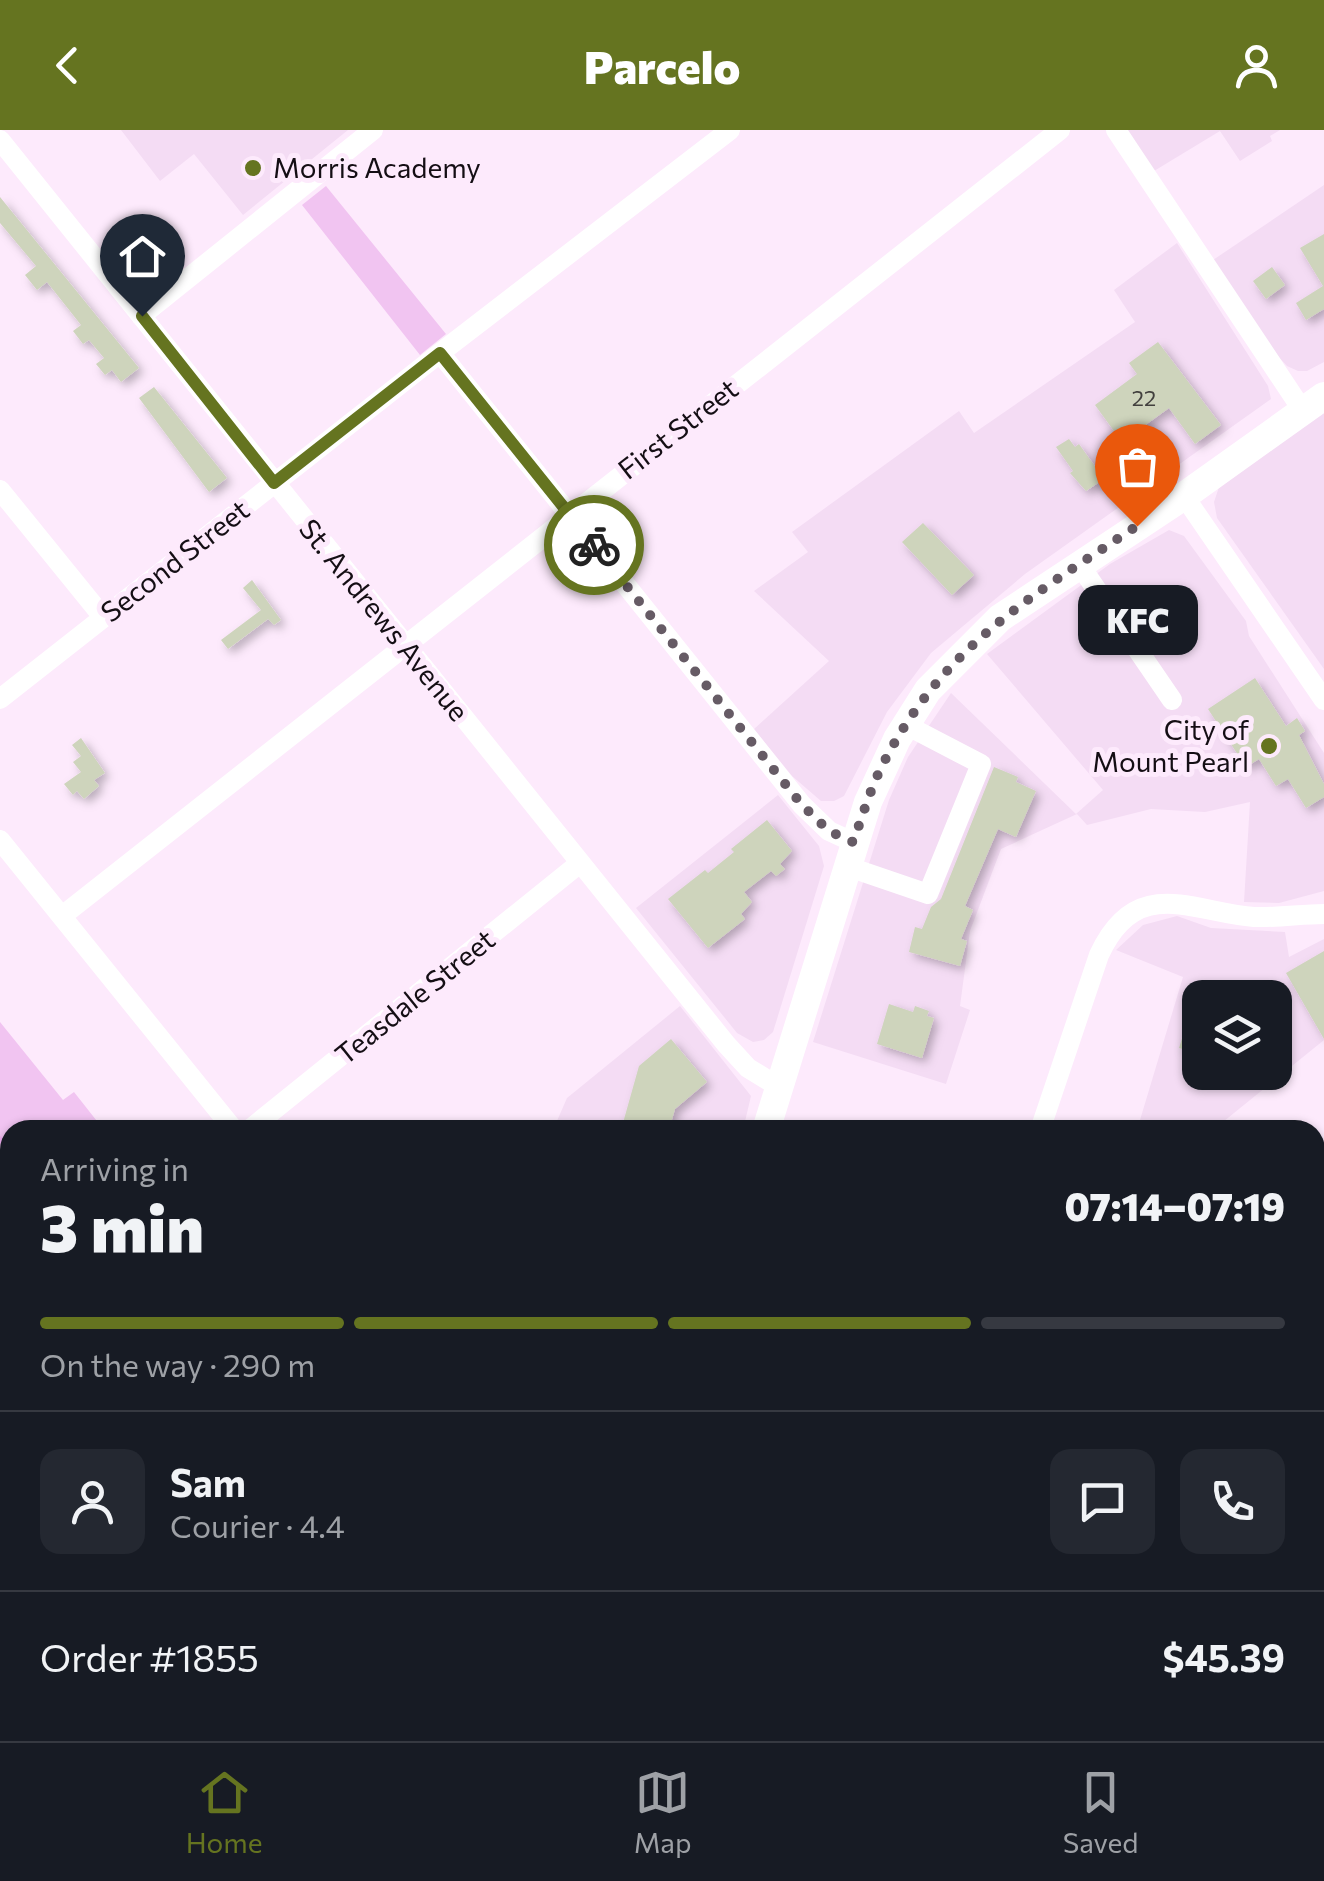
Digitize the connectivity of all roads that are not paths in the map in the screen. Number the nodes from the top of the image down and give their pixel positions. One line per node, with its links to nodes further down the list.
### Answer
1 (373, 130): 6 (street)
2 (730, 130): 7 (street, Second Street)
3 (1060, 130): 12 (street, First Street)
4 (1116, 130): 8 (street)
5 (0, 140): 6 (street, St. Andrews Avenue)
6 (142, 316): 9 (street, St. Andrews Avenue)
7 (440, 353): 9 (street, Second Street); 12 (street)
8 (1313, 404): 11 (main road)
9 (274, 483): 14 (street, Second Street); 15 (street, St. Andrews Avenue)
10 (0, 490): 14 (street)
11 (1184, 496): 13 (main road); 18 (street)
12 (569, 514): 15 (street, First Street); 21 (street)
13 (1079, 564): 17 (street); 19 (main road)
14 (103, 617): 16 (street, Second Street)
15 (405, 646): 22 (street, St. Andrews Avenue); 24 (street, First Street)
16 (0, 700)
17 (1172, 700)
18 (1324, 700)
19 (906, 725): 21 (main road); 21 (street)
20 (0, 840): 24 (street)
21 (850, 854): 25 (main road)
22 (580, 863): 25 (street, St. Andrews Avenue); 27 (street, Teasdale Street)
23 (1324, 914): 29 (street)
24 (62, 916): 26 (street)
25 (780, 1087): 28 (main road)
26 (226, 1120)
27 (261, 1120)
28 (769, 1120)
29 (1043, 1120)

